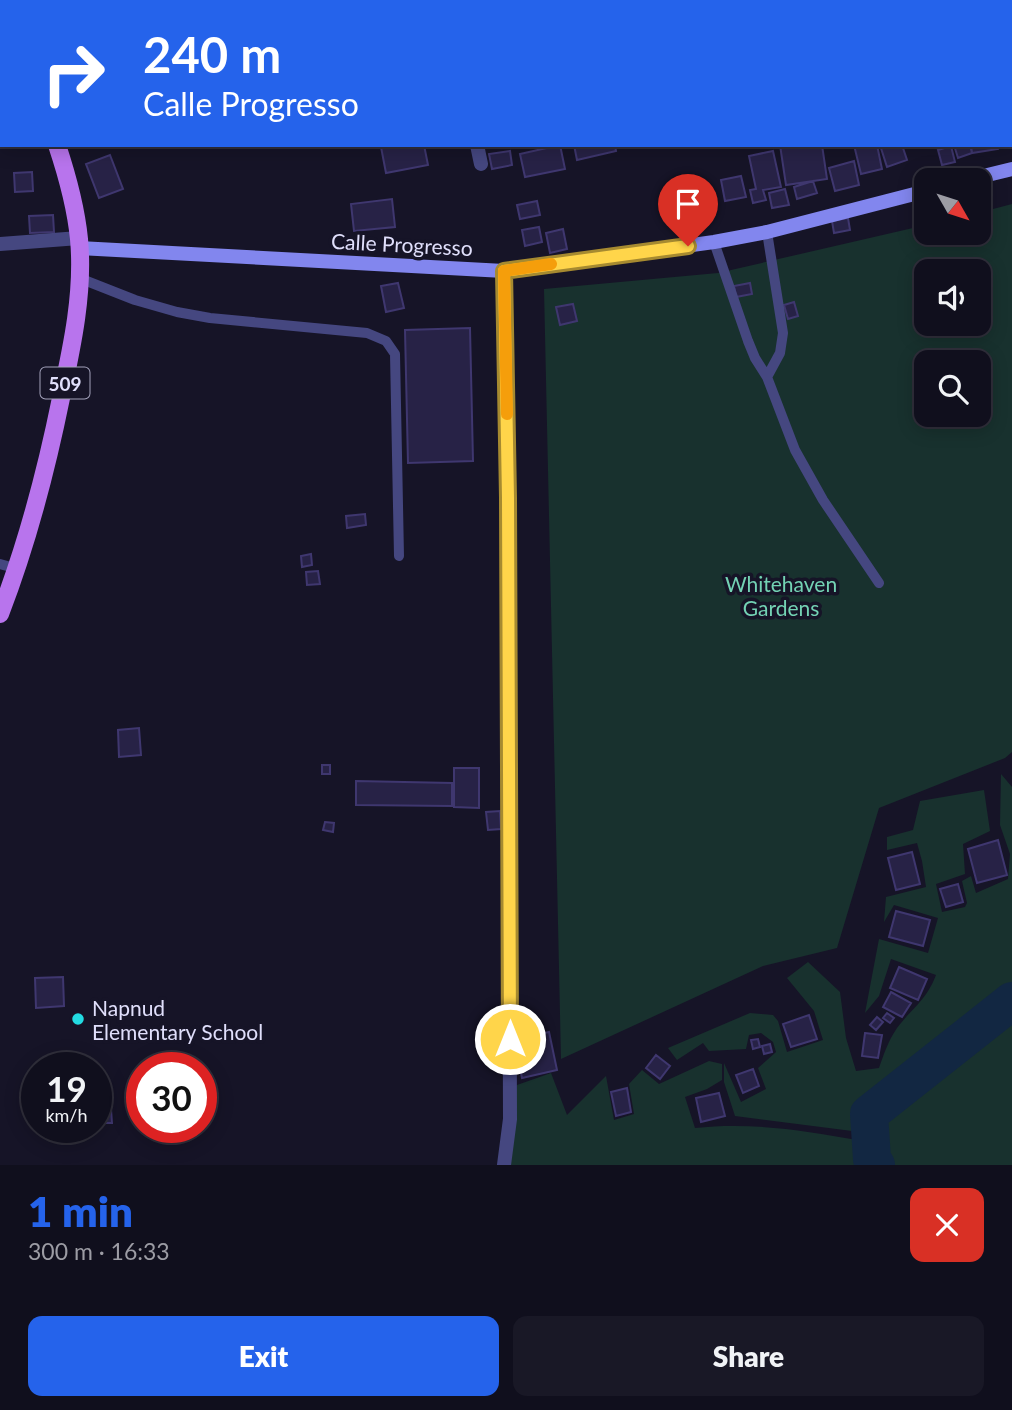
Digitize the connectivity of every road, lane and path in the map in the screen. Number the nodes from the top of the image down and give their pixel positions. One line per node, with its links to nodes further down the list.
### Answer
1 (58, 147): 9 (main road, 509)
2 (477, 147): 3 (street)
3 (481, 164)
4 (1012, 169): 5 (main road)
5 (991, 174)
6 (914, 194): 7 (main road, Calle Progresso)
7 (767, 232): 8 (main road, Calle Progresso); 13 (lane)
8 (714, 242): 11 (main road, Calle Progresso); 13 (lane)
9 (79, 243): 10 (street, Calle Progresso); 11 (main road, Calle Progresso); 12 (main road, 509)
10 (0, 244)
11 (504, 271): 18 (street)
12 (79, 278): 14 (lane); 15 (main road, 509)
13 (767, 377): 16 (lane)
14 (399, 556)
15 (9, 566): 17 (main road, 509)
16 (880, 583)
17 (0, 614)
18 (504, 1165)

